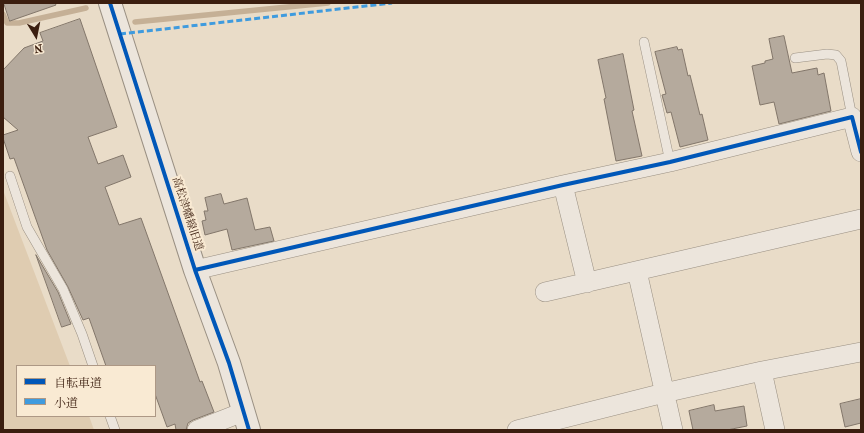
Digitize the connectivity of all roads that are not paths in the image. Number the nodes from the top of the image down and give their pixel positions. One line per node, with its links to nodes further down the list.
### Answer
1 (110, 3): 10 (street, 高松津幡線旧道)
2 (644, 42): 6 (lane)
3 (795, 58): 4 (lane)
4 (852, 117): 5 (street); 6 (street)
5 (861, 152)
6 (670, 162): 8 (street)
7 (10, 176): 15 (lane)
8 (563, 185): 10 (street); 12 (street)
9 (861, 219): 11 (street)
10 (195, 270): 19 (street, 高松津幡線旧道)
11 (637, 271): 12 (street); 17 (street)
12 (587, 283): 13 (street)
13 (545, 292)
14 (861, 352): 16 (street)
15 (93, 365)
16 (762, 371): 17 (street); 24 (street)
17 (664, 393): 22 (street); 23 (street)
18 (110, 417): 20 (lane)
19 (246, 421): 21 (street)
20 (114, 430)
21 (197, 430)
22 (517, 430)
23 (673, 430)
24 (775, 430)

